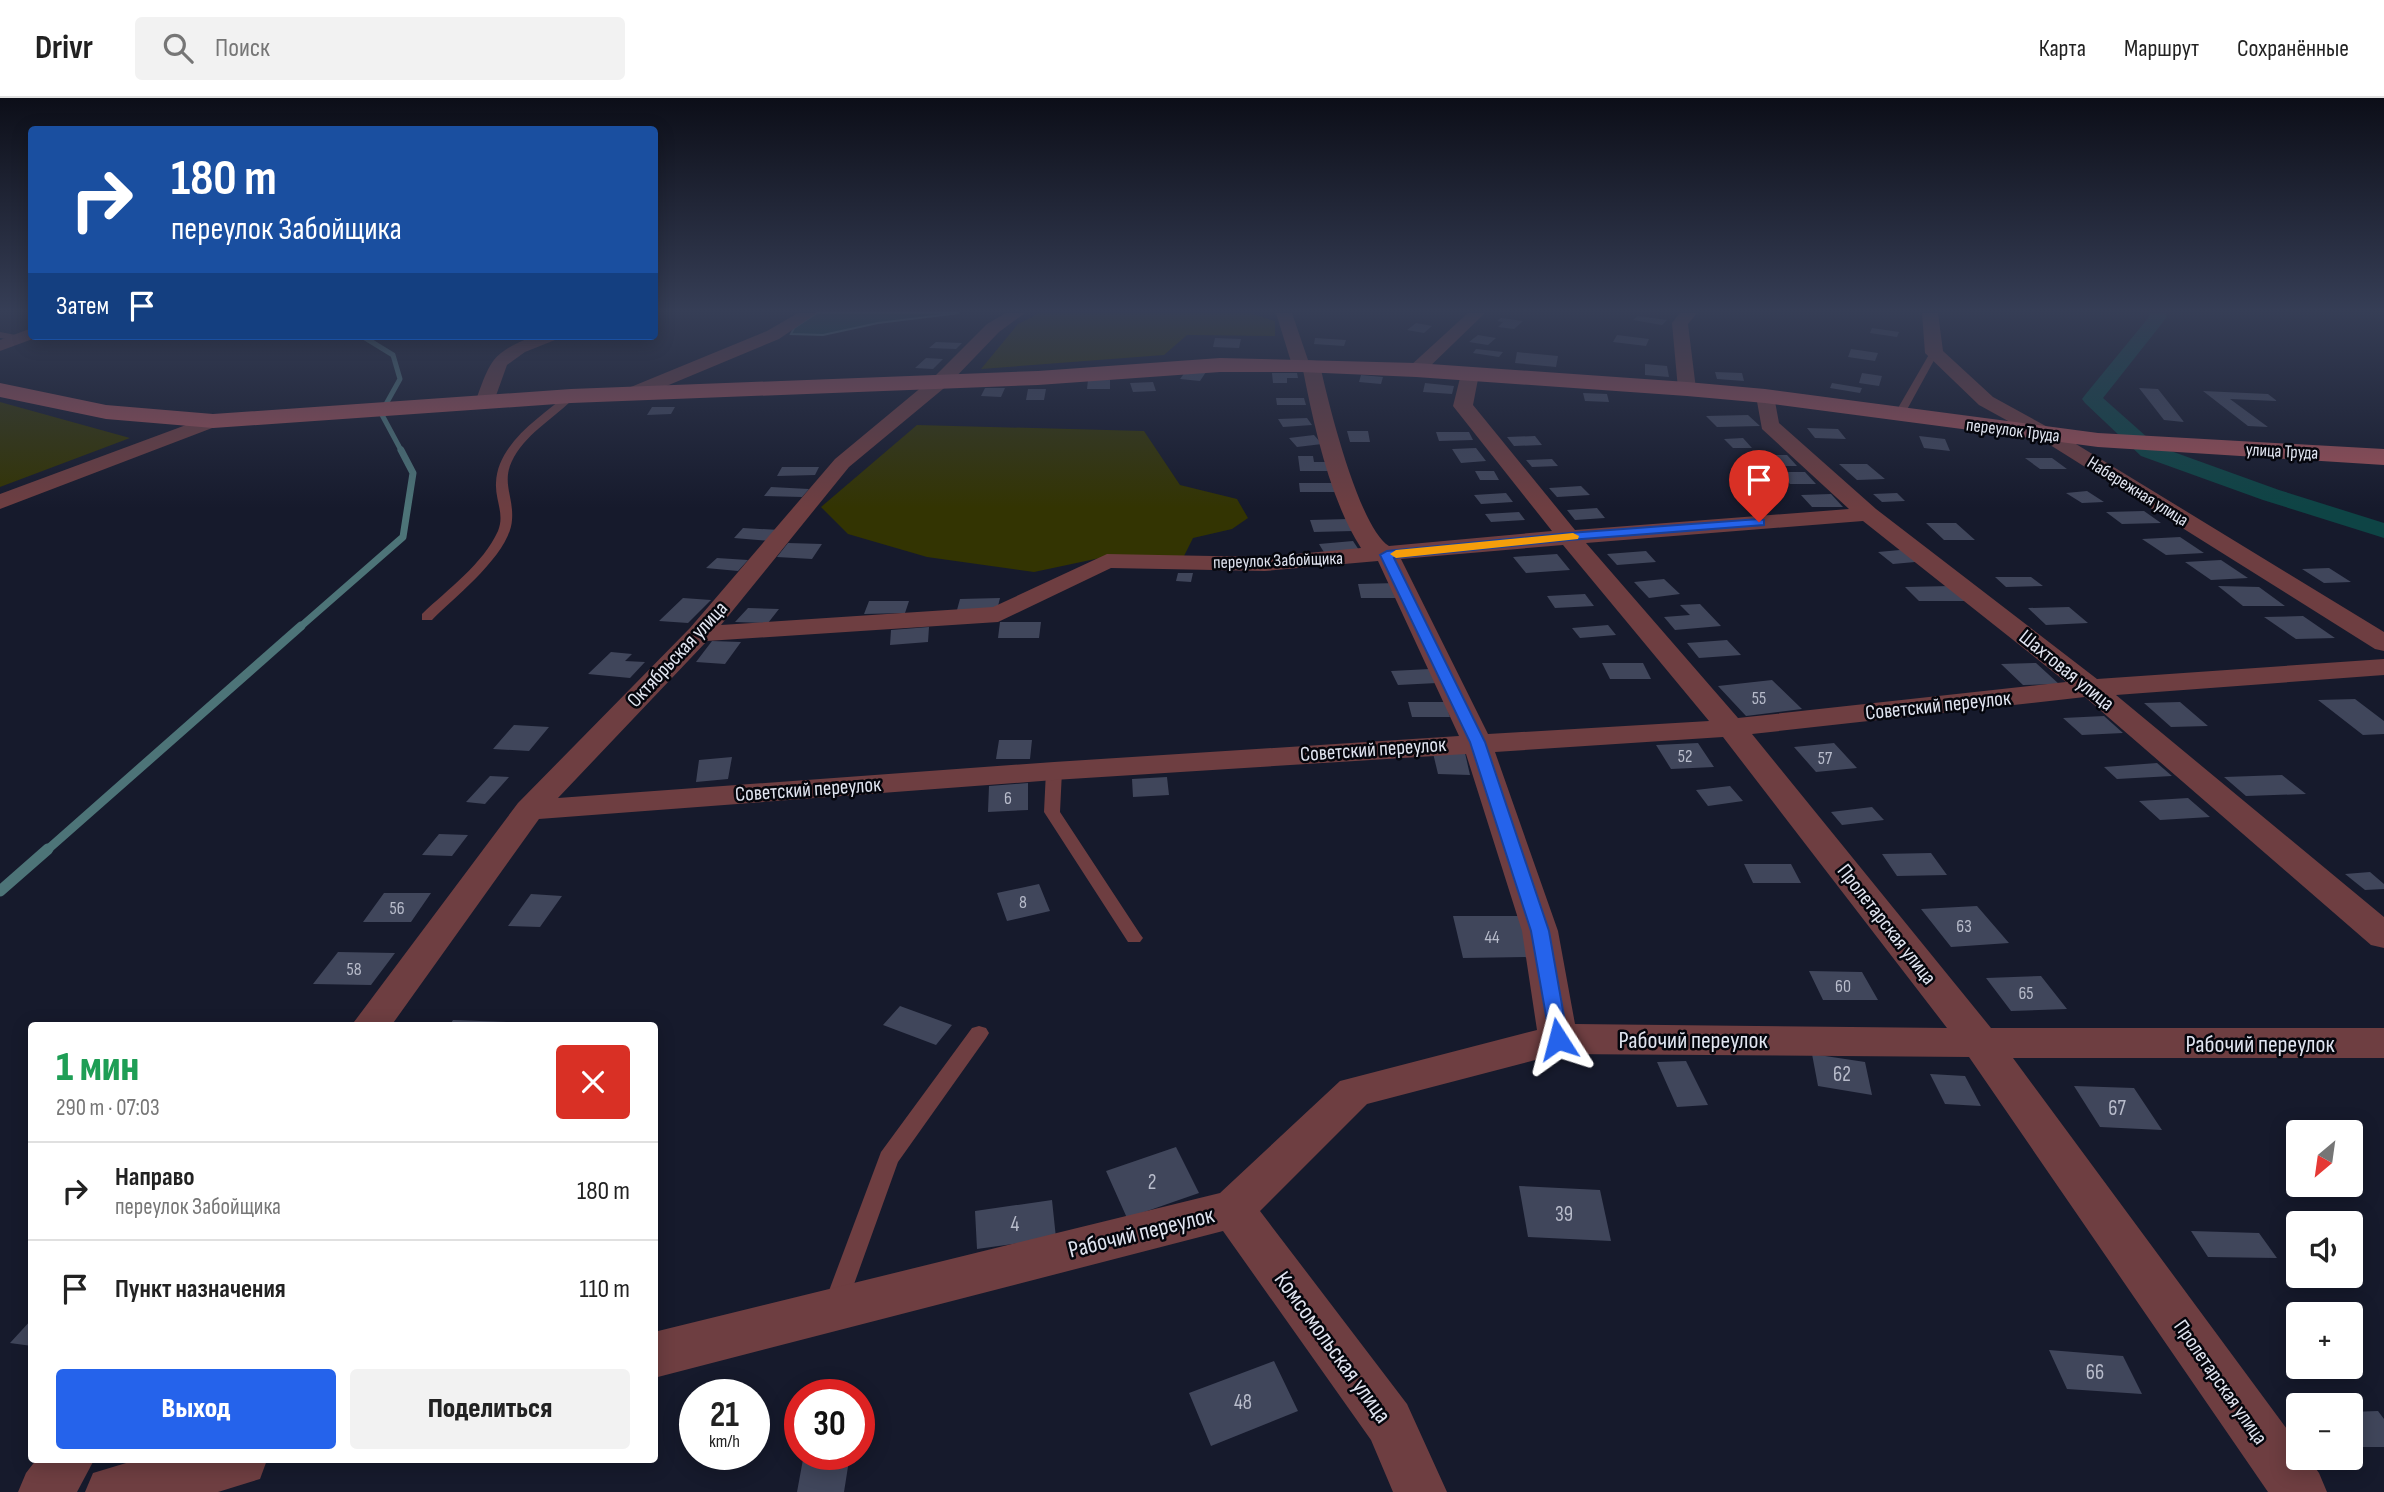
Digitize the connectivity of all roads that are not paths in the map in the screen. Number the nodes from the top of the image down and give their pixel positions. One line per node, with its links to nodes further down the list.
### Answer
1 (494, 378): 16 (street)
2 (669, 378): 13 (street)
3 (1035, 378): 10 (street, переулок Труда)
4 (1310, 378): 25 (street)
5 (1469, 378): 24 (street, Пролетарская улица)
6 (1529, 378): 11 (street, переулок Труда)
7 (1686, 378): 11 (street)
8 (1920, 378): 17 (lane)
9 (1961, 378): 19 (street, Набережная улица)
10 (942, 380): 13 (street, переулок Труда); 27 (street, Октябрьская улица)
11 (1687, 389): 15 (street, переулок Труда)
12 (0, 390): 18 (street, переулок Труда)
13 (633, 393): 14 (street, переулок Труда)
14 (571, 396): 16 (street, переулок Труда); 26 (lane)
15 (1765, 396): 17 (street, переулок Труда); 23 (street, Шахтовая улица)
16 (486, 401): 18 (street, переулок Труда)
17 (1899, 415): 19 (street, переулок Труда)
18 (214, 421): 22 (street)
19 (2046, 435): 20 (street, переулок Труда); 28 (street, Набережная улица)
20 (2179, 445): 21 (street, улица Труда)
21 (2384, 457)
22 (0, 502)
23 (1868, 514): 24 (street, переулок Забойщика); 30 (street, Шахтовая улица)
24 (1569, 537): 25 (street, переулок Забойщика); 31 (street, Пролетарская улица)
25 (1387, 555): 27 (street, переулок Забойщика); 32 (street)
26 (427, 617)
27 (699, 634): 34 (street, Октябрьская улица)
28 (2384, 643)
29 (2384, 667): 30 (street, Советский переулок)
30 (2091, 688): 31 (street, Советский переулок); 35 (street, Шахтовая улица)
31 (1731, 728): 32 (street, Советский переулок); 40 (street, Пролетарская улица)
32 (1477, 742): 33 (street, Советский переулок); 39 (street)
33 (1054, 771): 34 (street, Советский переулок); 36 (lane)
34 (529, 810): 37 (street, Октябрьская улица)
35 (2384, 936)
36 (1133, 938)
37 (373, 1022)
38 (979, 1033): 43 (lane)
39 (1558, 1039): 40 (street, Рабочий переулок); 42 (street, Рабочий переулок)
40 (1980, 1042): 41 (street, Рабочий переулок); 50 (street, Пролетарская улица)
41 (2384, 1044)
42 (1233, 1209): 43 (street, Рабочий переулок); 49 (street, Комсомольская улица)
43 (834, 1310): 44 (street, Рабочий переулок)
44 (658, 1354)
45 (66, 1463): 47 (street)
46 (229, 1463): 48 (street)
47 (46, 1492)
48 (112, 1492)
49 (1420, 1492)
50 (2300, 1492)

